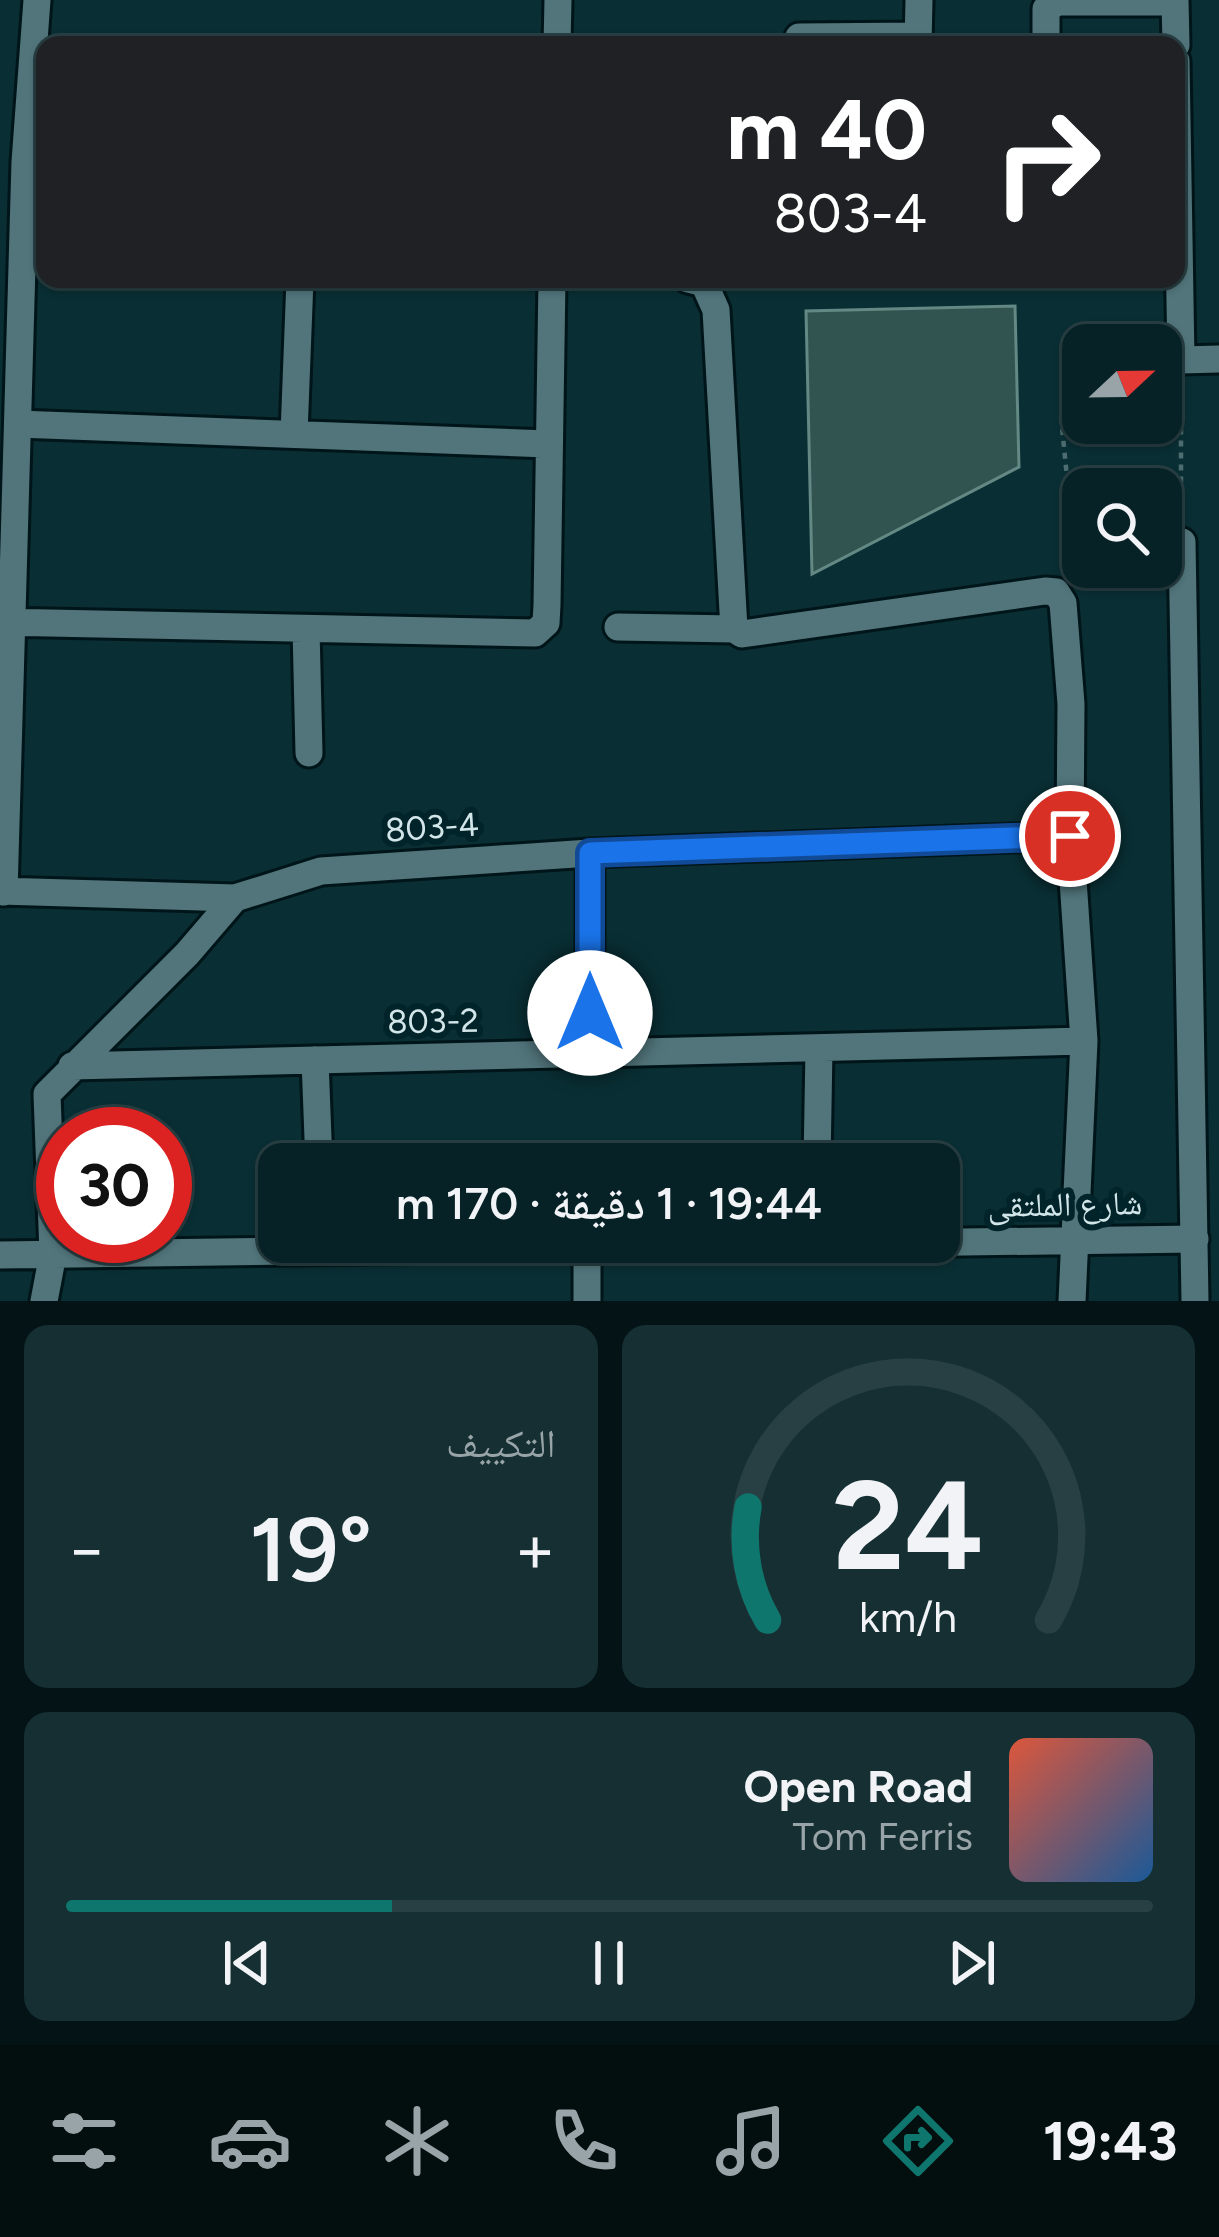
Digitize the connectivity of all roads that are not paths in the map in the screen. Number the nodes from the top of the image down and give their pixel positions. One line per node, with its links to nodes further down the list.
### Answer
1 (37, 0): 9 (street)
2 (558, 0): 5 (street)
3 (919, 0): 6 (street)
4 (1175, 1): 7 (street); 8 (street)
5 (557, 36)
6 (918, 36)
7 (1046, 36)
8 (1176, 36)
9 (14, 132): 10 (street)
10 (35, 163): 16 (street)
11 (300, 288): 17 (street)
12 (552, 288): 18 (street)
13 (706, 288): 23 (street)
14 (1180, 288): 15 (street)
15 (1219, 359)
16 (18, 424): 17 (street); 20 (street)
17 (294, 434): 18 (street)
18 (548, 444): 22 (street)
19 (1182, 542): 37 (street)
20 (6, 622): 22 (street); 27 (street)
21 (618, 627): 23 (street)
22 (306, 629): 24 (street)
23 (734, 629): 25 (street)
24 (309, 754)
25 (1070, 836): 26 (street, 803-4); 29 (street)
26 (590, 853): 28 (street, 803-4); 31 (street)
27 (2, 891): 28 (street)
28 (236, 898): 33 (street)
29 (1084, 1041): 30 (street, 803-2); 38 (street)
30 (818, 1048): 31 (street, 803-2); 36 (street)
31 (590, 1054): 32 (street, 803-2)
32 (315, 1060): 33 (street, 803-2); 35 (street)
33 (72, 1066): 34 (street)
34 (47, 1107)
35 (318, 1143)
36 (817, 1143)
37 (1195, 1239): 38 (street, شارع الملتقى); 49 (street)
38 (1078, 1240): 39 (street, شارع الملتقى); 48 (street)
39 (960, 1241)
40 (258, 1248): 41 (street, شارع الملتقى)
41 (192, 1250)
42 (36, 1254): 43 (street, شارع الملتقى)
43 (0, 1255)
44 (51, 1263): 46 (street)
45 (587, 1263): 47 (street)
46 (44, 1301)
47 (587, 1301)
48 (1072, 1301)
49 (1195, 1301)

